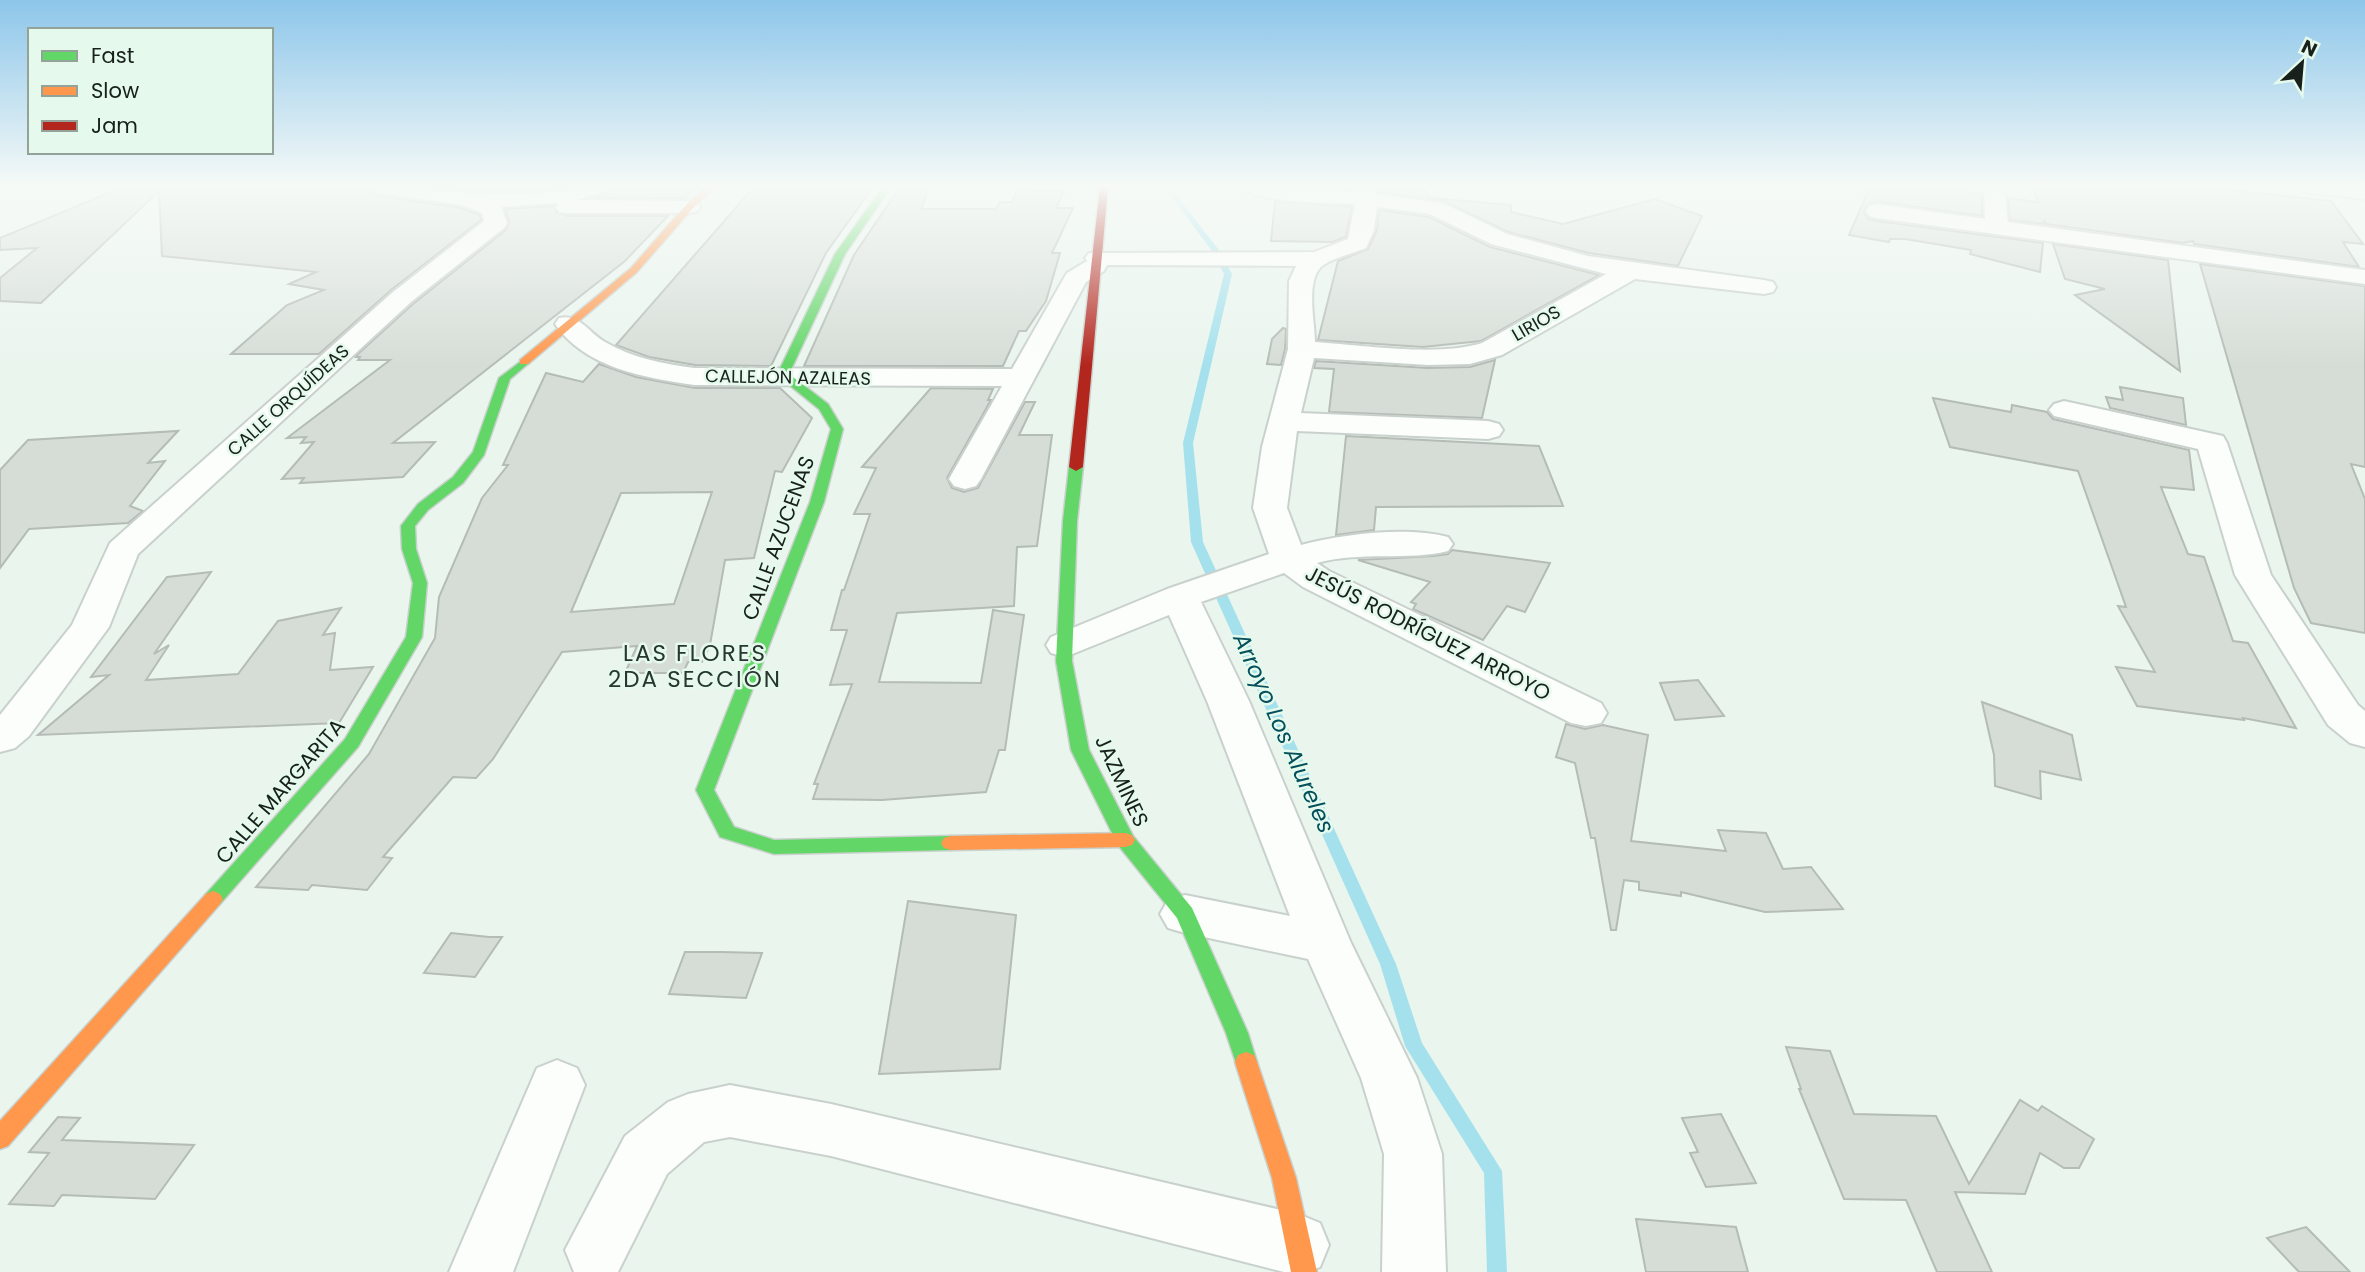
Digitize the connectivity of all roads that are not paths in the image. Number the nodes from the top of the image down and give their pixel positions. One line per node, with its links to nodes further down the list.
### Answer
1 (466, 246): 27 (street, CALLE ORQUÍDEAS)
2 (655, 246): 13 (street, CALLE MARGARITA)
3 (845, 246): 15 (street)
4 (1098, 246): 9 (street, JAZMINES)
5 (1350, 246): 8 (street)
6 (1525, 246): 10 (street)
7 (2139, 246): 11 (street)
8 (1317, 258): 9 (street); 14 (street, JESÚS RODRÍGUEZ ARROYO)
9 (1097, 262): 16 (street); 24 (street, JAZMINES)
10 (1632, 271): 12 (street); 14 (street, LIRIOS)
11 (2365, 277)
12 (1764, 287)
13 (568, 324): 15 (street, CALLEJÓN AZALEAS); 32 (street, CALLE MARGARITA)
14 (1302, 349): 18 (street, JESÚS RODRÍGUEZ ARROYO)
15 (783, 375): 16 (street, CALLEJÓN AZALEAS); 28 (street, CALLE AZUCENAS)
16 (1023, 377): 20 (street)
17 (2064, 410): 26 (street)
18 (1284, 421): 19 (street); 22 (street, JESÚS RODRÍGUEZ ARROYO)
19 (1488, 430)
20 (965, 479)
21 (1436, 544): 22 (street)
22 (1289, 559): 23 (street); 25 (street, JESÚS RODRÍGUEZ ARROYO)
23 (1198, 591): 24 (street); 30 (street)
24 (1065, 645): 28 (street, JAZMINES)
25 (1586, 713)
26 (2365, 733)
27 (0, 738)
28 (1125, 840): 29 (street, JAZMINES)
29 (1185, 914): 30 (street); 34 (street, JAZMINES)
30 (1326, 943): 36 (street)
31 (557, 1086): 35 (street)
32 (0, 1139)
33 (596, 1250): 34 (street)
34 (1301, 1258)
35 (481, 1272)
36 (1414, 1272)

